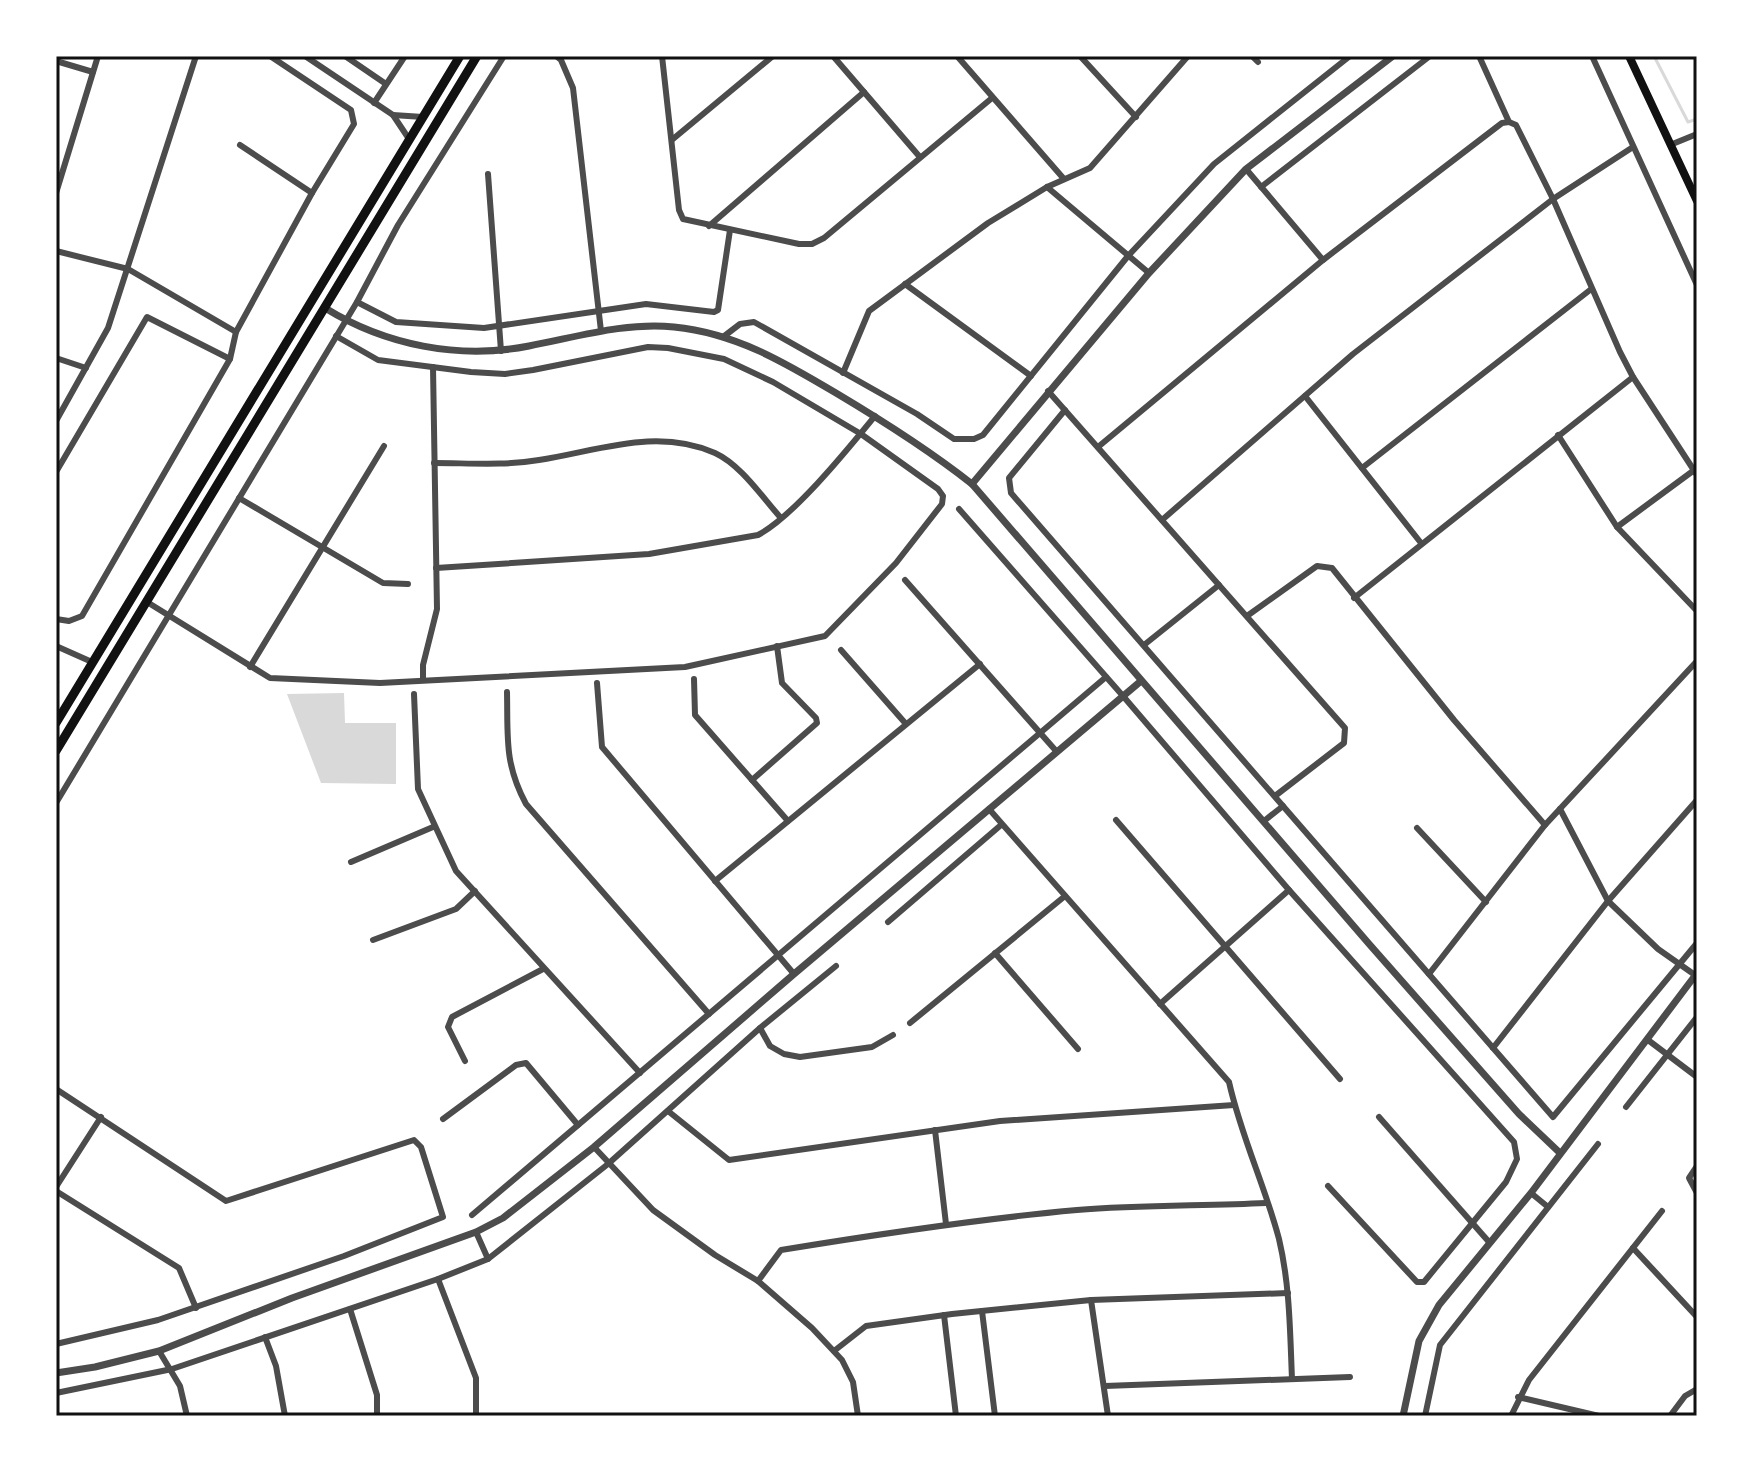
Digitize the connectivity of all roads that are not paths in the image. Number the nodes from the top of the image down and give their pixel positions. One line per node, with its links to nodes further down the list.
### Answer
1 (98, 56): 26 (street)
2 (196, 56): 59 (street)
3 (270, 56): 51 (street)
4 (305, 56): 30 (street)
5 (345, 56): 27 (street)
6 (405, 56): 27 (street)
7 (460, 56): 32 (main road)
8 (477, 56): 65 (main road)
9 (504, 56): 64 (street)
10 (556, 56): 66 (street)
11 (662, 56): 37 (street)
12 (773, 56): 37 (street)
13 (833, 56): 28 (street)
14 (957, 56): 29 (street)
15 (1080, 56): 33 (street)
16 (1188, 56): 33 (street)
17 (1252, 56): 25 (street)
18 (1349, 56): 57 (street)
19 (1393, 56): 44 (street)
20 (1430, 56): 49 (street)
21 (1479, 56): 34 (street)
22 (1592, 56): 40 (street)
23 (1629, 56): 39 (main road)
24 (56, 61): 26 (street)
25 (1258, 62)
26 (93, 72): 43 (street)
27 (386, 84): 30 (street)
28 (864, 92): 41 (street); 54 (street)
29 (992, 98): 41 (street); 46 (street)
30 (374, 103): 31 (street)
31 (393, 115): 32 (street); 36 (street)
32 (423, 117): 36 (main road)
33 (1136, 117): 46 (street)
34 (1509, 122): 53 (street); 58 (street)
35 (1697, 134): 39 (street)
36 (409, 139): 117 (main road)
37 (673, 139): 54 (street)
38 (240, 145): 51 (street)
39 (1670, 145): 52 (main road)
40 (1633, 147): 53 (street); 62 (street)
41 (919, 156): 55 (street)
42 (56, 163): 43 (street)
43 (66, 166): 50 (street)
44 (1246, 169): 49 (street); 60 (street)
45 (488, 174): 68 (street)
46 (1064, 179): 48 (street)
47 (1697, 184): 52 (main road)
48 (1047, 187): 57 (street); 61 (street)
49 (1261, 187): 58 (street)
50 (56, 193)
51 (312, 193): 70 (street)
52 (1696, 198)
53 (1553, 199): 63 (street); 82 (street)
54 (709, 226): 55 (street)
55 (730, 230): 66 (street)
56 (56, 251): 59 (street)
57 (1128, 256): 60 (street); 79 (street)
58 (1323, 260): 89 (street)
59 (128, 269): 70 (street); 77 (street)
60 (1149, 273): 81 (street)
61 (905, 284): 78 (street); 79 (street)
62 (1697, 285)
63 (1590, 290): 80 (street); 91 (street)
64 (357, 302): 67 (street); 68 (street)
65 (325, 308): 67 (street); 107 (main road)
66 (598, 311): 68 (street); 69 (street)
67 (345, 320): 71 (street); 73 (street)
68 (499, 327): 73 (street)
69 (601, 331): 72 (street); 73 (street)
70 (236, 332): 75 (street)
71 (336, 336): 76 (street); 95 (street)
72 (723, 337): 78 (street); 84 (street)
73 (501, 351)
74 (56, 358): 77 (street)
75 (230, 359): 93 (street); 111 (street)
76 (433, 367): 86 (street); 90 (street)
77 (86, 368): 85 (street)
78 (843, 373): 79 (street)
79 (1031, 376)
80 (1633, 377): 87 (street); 92 (street)
81 (1048, 391): 83 (street); 94 (street)
82 (1305, 396): 91 (street); 98 (street)
83 (1065, 410): 89 (street); 112 (street)
84 (875, 416): 86 (street); 94 (street)
85 (56, 421)
86 (861, 434): 97 (street); 114 (street)
87 (1558, 435): 99 (street); 100 (street)
88 (384, 446): 101 (street)
89 (1098, 447): 98 (street)
90 (434, 463): 97 (street); 102 (street)
91 (1362, 468): 100 (street)
92 (1696, 471): 99 (street)
93 (56, 472)
94 (972, 484): 123 (street)
95 (239, 498): 101 (street); 109 (street)
96 (959, 509): 120 (street)
97 (781, 518): 102 (street)
98 (1162, 520): 105 (street)
99 (1617, 527): 108 (street)
100 (1421, 543): 106 (street)
101 (323, 547): 104 (street); 119 (street)
102 (436, 568): 122 (street)
103 (905, 580): 118 (street)
104 (408, 584)
105 (1219, 585): 110 (street); 112 (street)
106 (1354, 598): 110 (street); 144 (street)
107 (147, 602): 109 (street); 131 (main road)
108 (1697, 611)
109 (169, 615): 119 (street); 136 (street)
110 (1247, 616): 134 (street)
111 (56, 619)
112 (1144, 645): 134 (street)
113 (56, 646): 117 (street)
114 (777, 646): 122 (street); 133 (street)
115 (841, 650): 129 (street)
116 (1697, 661): 139 (street)
117 (92, 662): 128 (main road)
118 (980, 664): 129 (street); 130 (street)
119 (250, 667): 122 (street)
120 (1106, 677): 127 (street); 130 (street)
121 (694, 679): 133 (street)
122 (423, 680)
123 (1141, 681): 127 (street); 142 (street)
124 (597, 683): 148 (street)
125 (507, 692): 167 (street)
126 (414, 694): 145 (street)
127 (1123, 696): 132 (street); 149 (street)
128 (56, 723)
129 (906, 724): 141 (street)
130 (1040, 733): 132 (street); 159 (street)
131 (56, 751)
132 (1057, 752): 138 (street)
133 (752, 780): 141 (street)
134 (1275, 796): 137 (street)
135 (1697, 800): 152 (street)
136 (56, 803)
137 (1283, 806): 142 (street); 164 (street)
138 (989, 809): 143 (street); 163 (street)
139 (1560, 809): 144 (street); 152 (street)
140 (1116, 820): 157 (street)
141 (788, 821): 148 (street)
142 (1264, 821): 191 (street)
143 (1001, 825): 151 (street); 154 (street)
144 (1545, 825): 153 (street)
145 (433, 827): 147 (street); 150 (street)
146 (1417, 828): 153 (street)
147 (351, 862)
148 (715, 881): 159 (street)
149 (1289, 890): 157 (street); 202 (street)
150 (475, 891): 155 (street); 162 (street)
151 (1065, 896): 158 (street); 166 (street)
152 (1608, 901): 160 (street); 173 (street)
153 (1486, 902): 164 (street)
154 (888, 922)
155 (373, 940)
156 (1697, 943): 160 (street)
157 (1225, 945): 166 (street); 179 (street)
158 (995, 953): 169 (street); 174 (street)
159 (778, 955): 163 (street); 167 (street)
160 (1678, 964): 165 (street); 173 (street)
161 (836, 966): 170 (street)
162 (543, 969): 176 (street); 177 (street)
163 (794, 974): 190 (street)
164 (1429, 974): 173 (street)
165 (1696, 974): 172 (street)
166 (1160, 1004): 181 (street)
167 (709, 1014): 177 (street)
168 (1697, 1017): 175 (street)
169 (910, 1023)
170 (760, 1028): 171 (street); 183 (street)
171 (893, 1035)
172 (1648, 1040): 175 (street); 191 (street)
173 (1493, 1048)
174 (1078, 1049)
175 (1669, 1054): 178 (street); 182 (street)
176 (465, 1061)
177 (640, 1073): 187 (street)
178 (1697, 1077)
179 (1340, 1079)
180 (56, 1089): 184 (street)
181 (1234, 1105): 188 (street); 198 (street)
182 (1626, 1107)
183 (668, 1111): 188 (street); 192 (street)
184 (101, 1117): 195 (street); 212 (street)
185 (1379, 1117): 202 (street)
186 (443, 1119): 187 (street)
187 (578, 1125): 201 (street)
188 (935, 1130): 203 (street)
189 (1598, 1144): 199 (street)
190 (594, 1147): 192 (street); 204 (street)
191 (1560, 1153): 196 (street)
192 (608, 1164): 207 (street); 209 (street)
193 (1697, 1166): 197 (street)
194 (1328, 1186): 202 (street)
195 (56, 1189): 212 (street)
196 (1531, 1193): 199 (street); 205 (street)
197 (1697, 1193)
198 (1266, 1203): 203 (street); 210 (street)
199 (1548, 1207): 238 (street)
200 (1662, 1211): 206 (street)
201 (472, 1215)
202 (1473, 1223): 205 (street)
203 (946, 1224): 209 (street)
204 (476, 1232): 207 (street); 219 (street)
205 (1489, 1242): 237 (street)
206 (1633, 1248): 216 (street); 228 (street)
207 (488, 1259): 208 (street)
208 (438, 1279): 213 (street); 232 (street)
209 (758, 1281): 220 (street)
210 (1288, 1293): 211 (street); 224 (street)
211 (1091, 1300): 214 (street); 225 (street)
212 (196, 1308): 218 (street)
213 (350, 1309): 217 (street); 231 (street)
214 (982, 1311): 215 (street); 235 (street)
215 (944, 1315): 220 (street); 234 (street)
216 (1697, 1317)
217 (265, 1337): 221 (street); 230 (street)
218 (56, 1344)
219 (159, 1351): 221 (street); 222 (street)
220 (834, 1351): 233 (street)
221 (172, 1369): 227 (street); 229 (street)
222 (56, 1373)
223 (1350, 1377): 224 (street)
224 (1292, 1379): 225 (street)
225 (1105, 1386): 236 (street)
226 (1697, 1389): 241 (street)
227 (56, 1393)
228 (1518, 1397): 239 (street); 240 (street)
229 (187, 1416)
230 (285, 1416)
231 (377, 1416)
232 (476, 1416)
233 (858, 1416)
234 (956, 1416)
235 (995, 1416)
236 (1108, 1416)
237 (1403, 1416)
238 (1425, 1416)
239 (1511, 1416)
240 (1599, 1416)
241 (1670, 1416)

